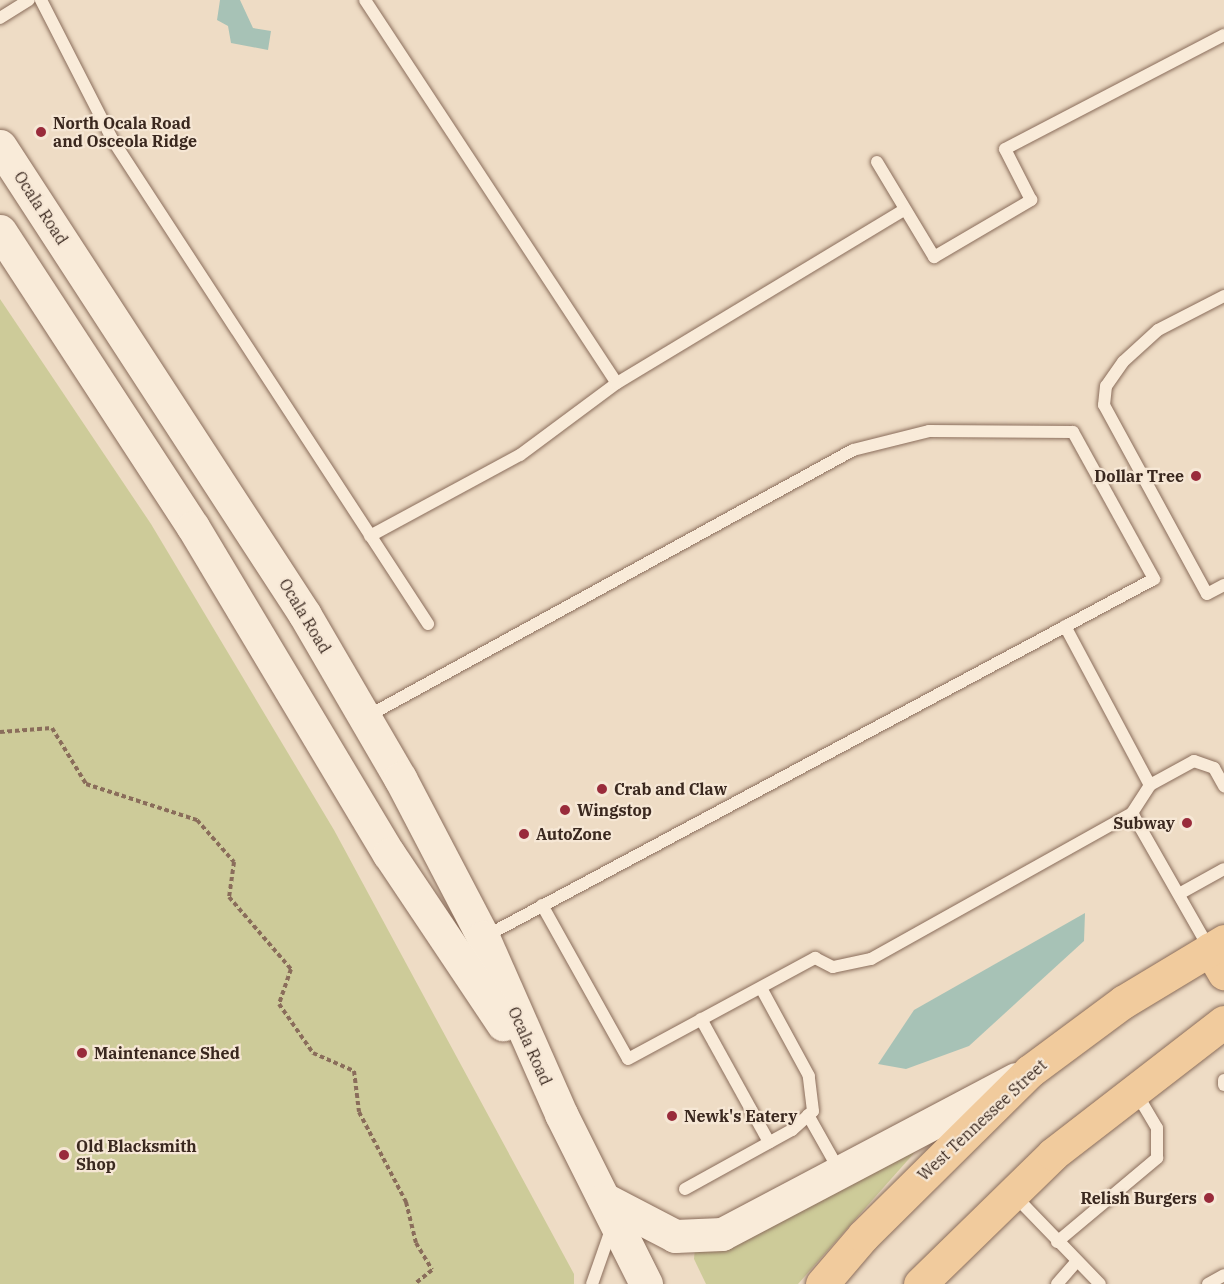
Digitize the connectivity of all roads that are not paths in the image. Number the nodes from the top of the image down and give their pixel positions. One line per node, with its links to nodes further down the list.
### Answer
1 (29, 0): 4 (lane)
2 (41, 0): 12 (lane)
3 (365, 0): 11 (lane)
4 (0, 18)
5 (1224, 35): 8 (lane)
6 (0, 146): 16 (main road, Ocala Road)
7 (877, 162): 8 (lane)
8 (905, 209): 11 (lane)
9 (0, 231): 17 (main road, Ocala Road)
10 (1224, 296): 13 (lane)
11 (617, 383): 12 (lane)
12 (370, 536): 14 (lane)
13 (1223, 588)
14 (428, 624)
15 (1065, 626): 16 (lane); 18 (lane); 23 (lane)
16 (365, 718): 17 (main road); 24 (main road, Ocala Road)
17 (323, 741): 24 (main road, Ocala Road)
18 (1150, 785): 19 (lane); 20 (lane)
19 (1224, 786)
20 (1132, 813): 22 (lane); 26 (lane)
21 (1224, 869): 22 (lane)
22 (1179, 894): 25 (lane)
23 (542, 905): 24 (lane); 27 (lane)
24 (469, 944): 36 (main road, Ocala Road)
25 (1219, 954): 29 (main road, West Tennessee Street)
26 (761, 988): 27 (lane); 31 (lane)
27 (701, 1019): 32 (lane)
28 (1224, 1022): 30 (main road)
29 (1030, 1071): 33 (main road); 42 (main road, West Tennessee Street)
30 (1132, 1088): 35 (main road); 37 (lane)
31 (808, 1115): 32 (lane); 33 (lane)
32 (769, 1142): 34 (lane)
33 (841, 1174): 36 (main road)
34 (685, 1189)
35 (1012, 1192): 37 (lane); 43 (main road)
36 (609, 1210): 40 (lane); 41 (main road, Ocala Road)
37 (1057, 1242): 38 (lane)
38 (1076, 1262): 44 (lane); 45 (lane)
39 (1224, 1275): 46 (lane)
40 (592, 1284)
41 (646, 1284)
42 (822, 1284)
43 (920, 1284)
44 (1057, 1284)
45 (1100, 1284)
46 (1208, 1284)

